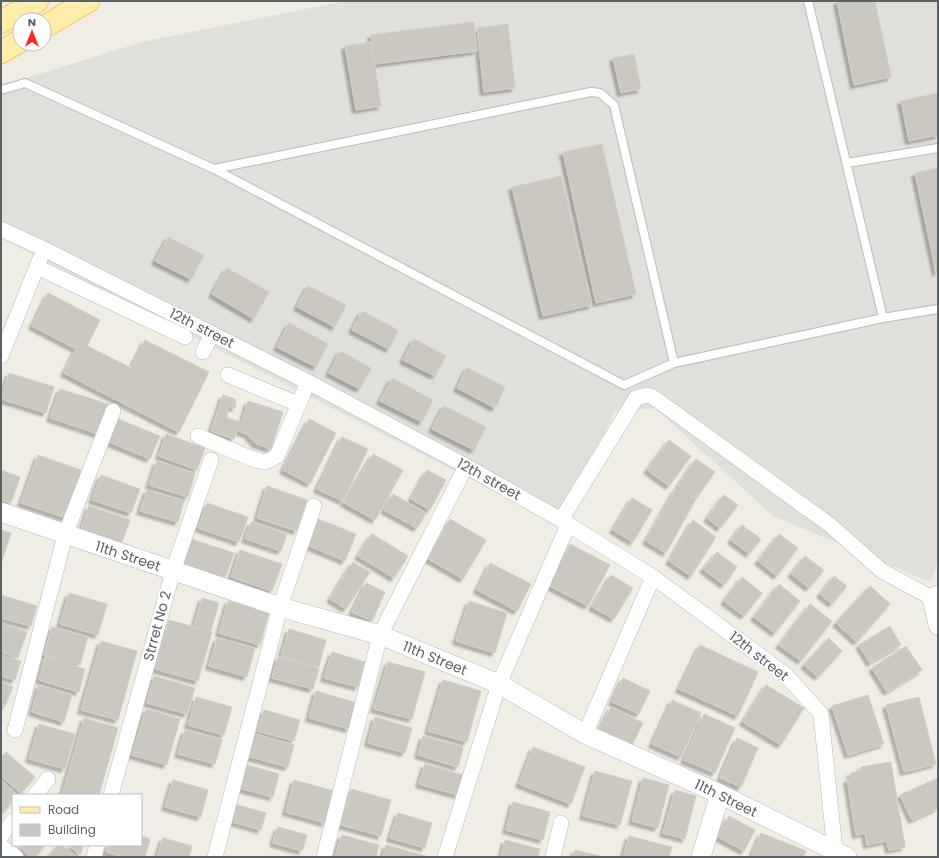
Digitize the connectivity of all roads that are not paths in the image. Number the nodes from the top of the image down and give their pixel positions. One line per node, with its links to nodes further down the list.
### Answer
1 (37, 1): 4 (main road)
2 (88, 1): 5 (main road)
3 (808, 1): 10 (lane)
4 (1, 22)
5 (52, 22)
6 (12, 46): 7 (main road)
7 (1, 52)
8 (1, 90): 11 (lane)
9 (938, 148): 10 (lane)
10 (847, 163): 17 (lane)
11 (214, 170): 23 (lane); 23 (lane)
12 (1, 229): 13 (street, 12th street)
13 (44, 249): 14 (street); 16 (street, 12th street)
14 (37, 267): 18 (street); 22 (street)
15 (938, 308): 17 (lane)
16 (178, 316): 18 (street); 19 (street, 12th street)
17 (883, 318): 23 (lane)
18 (169, 332): 20 (street)
19 (212, 334): 21 (street); 25 (street, 12th street)
20 (185, 337)
21 (203, 352)
22 (1, 356)
23 (674, 363)
24 (228, 375): 26 (street)
25 (308, 382): 26 (street); 30 (street, 12th street)
26 (298, 404): 28 (street)
27 (113, 412): 34 (street)
28 (198, 436)
29 (211, 460): 35 (street, Strret No 2)
30 (466, 466): 33 (street, 12th street); 40 (street)
31 (314, 506): 38 (street)
32 (1, 512): 34 (street, 11th Street)
33 (565, 522): 36 (street, 12th street); 37 (street); 41 (street)
34 (65, 535): 35 (street, 11th Street); 42 (street)
35 (173, 571): 38 (street, 11th Street); 46 (street, Strret No 2)
36 (653, 577): 43 (street); 52 (street, 12th street)
37 (935, 596): 39 (street)
38 (280, 606): 40 (street, 11th Street); 54 (street)
39 (938, 625)
40 (380, 635): 41 (street, 11th Street); 55 (street)
41 (499, 684): 43 (street, 11th Street); 56 (street)
42 (15, 730)
43 (585, 734): 47 (street, 11th Street)
44 (48, 779): 45 (street)
45 (36, 794)
46 (111, 794)
47 (720, 794): 52 (street, 11th Street); 58 (street)
48 (561, 822): 57 (street)
49 (12, 824): 51 (street)
50 (97, 846): 53 (street)
51 (5, 849)
52 (841, 855)
53 (94, 857)
54 (215, 857)
55 (324, 857)
56 (445, 857)
57 (554, 857)
58 (701, 857)

